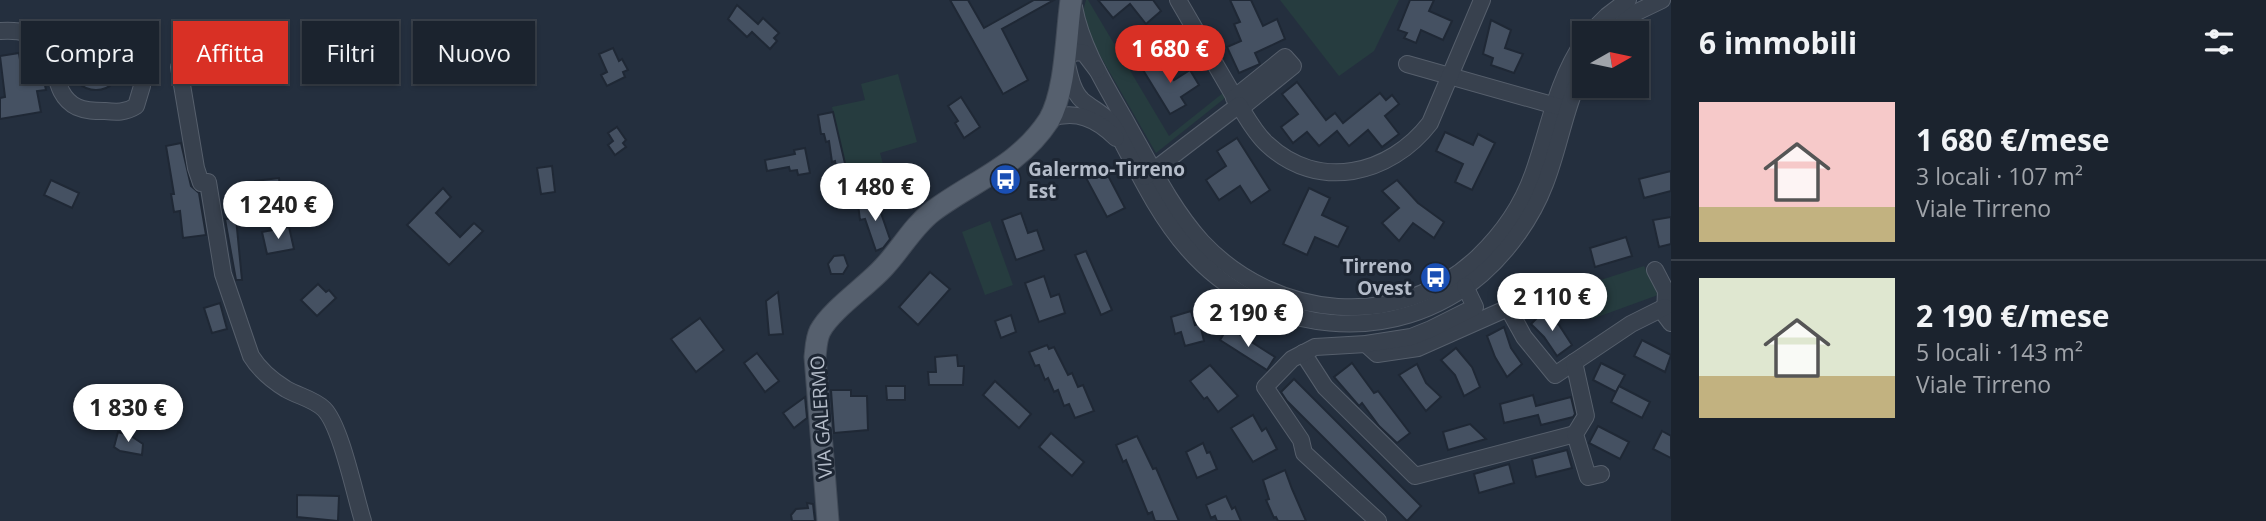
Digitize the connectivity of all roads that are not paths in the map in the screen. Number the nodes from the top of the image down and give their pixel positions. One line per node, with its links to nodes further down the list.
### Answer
1 (1062, 0): 9 (street)
2 (1072, 0): 9 (main road, VIA GALERMO); 15 (street)
3 (1178, 0): 21 (street)
4 (1482, 0): 16 (street)
5 (1628, 0): 7 (street)
6 (1662, 0): 8 (street)
7 (1602, 21)
8 (1626, 21)
9 (1067, 27): 12 (main road, VIA GALERMO)
10 (0, 31): 11 (street)
11 (21, 33)
12 (1065, 57): 15 (street); 23 (main road, VIA GALERMO); 24 (street)
13 (1572, 60): 22 (street)
14 (1407, 64): 16 (street)
15 (1097, 70): 25 (street)
16 (1450, 76): 21 (street); 22 (street)
17 (61, 84): 18 (street)
18 (142, 84)
19 (182, 84): 35 (street)
20 (1572, 89): 22 (street)
21 (1238, 103): 25 (street)
22 (1561, 108): 25 (street); 27 (street)
23 (1049, 119): 24 (street); 36 (main road, VIA GALERMO)
24 (1124, 147): 25 (street)
25 (1148, 175): 27 (street)
26 (1655, 270): 28 (street)
27 (1465, 286): 30 (street)
28 (1665, 307): 29 (street); 32 (street)
29 (1671, 323)
30 (1366, 344): 31 (street); 32 (street)
31 (1303, 353): 33 (street); 37 (street)
32 (1574, 362): 33 (street)
33 (1575, 434): 34 (street)
34 (1601, 474)
35 (363, 521)
36 (828, 521)
37 (1378, 521)

